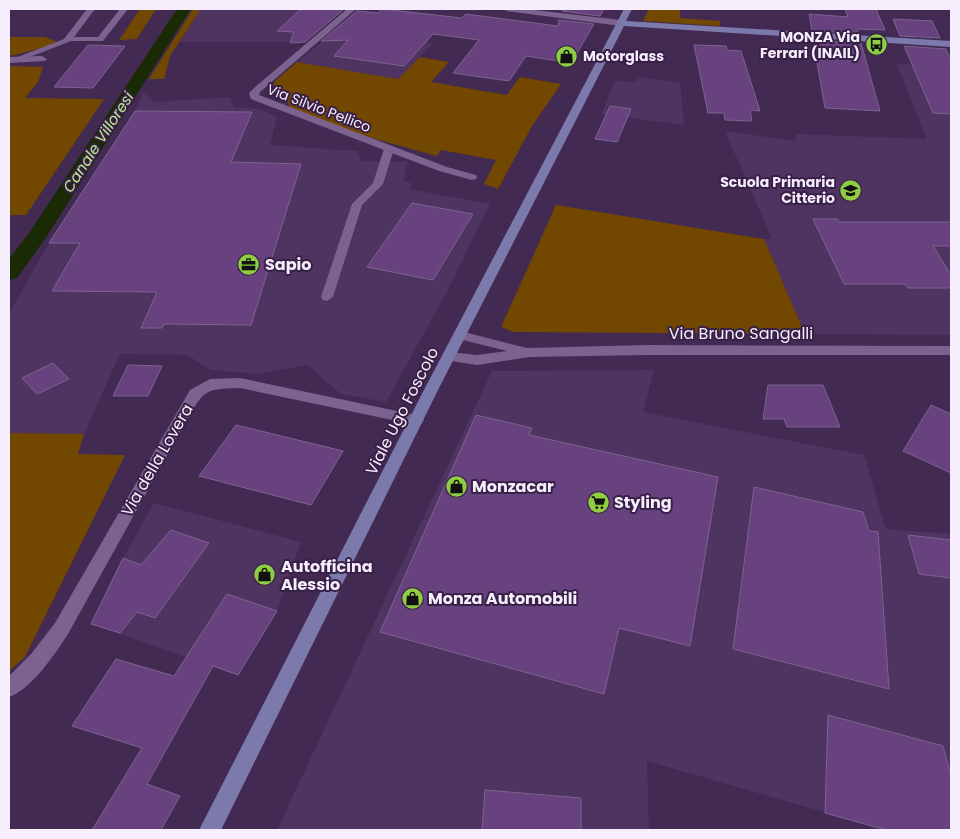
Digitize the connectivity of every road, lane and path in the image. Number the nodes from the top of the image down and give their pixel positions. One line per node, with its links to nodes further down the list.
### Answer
1 (91, 9): 7 (lane)
2 (124, 9): 7 (lane)
3 (352, 9): 11 (street, Via Silvio Pellico)
4 (507, 9): 6 (street)
5 (628, 9): 6 (street, Viale Ugo Foscolo)
6 (621, 23): 8 (street); 14 (street, Viale Ugo Foscolo)
7 (69, 39): 10 (lane)
8 (951, 44)
9 (42, 59): 10 (street)
10 (11, 60)
11 (389, 149): 12 (street, Via Silvio Pellico); 13 (lane)
12 (472, 178)
13 (327, 297)
14 (460, 335): 16 (street, Via Bruno Sangalli); 17 (street, Viale Ugo Foscolo)
15 (951, 351): 16 (street, Via Bruno Sangalli)
16 (530, 352): 17 (street, Via Bruno Sangalli)
17 (448, 356): 18 (street, Viale Ugo Foscolo)
18 (416, 420): 19 (street, Via della Lovera); 20 (street, Viale Ugo Foscolo)
19 (9, 688)
20 (210, 830)

